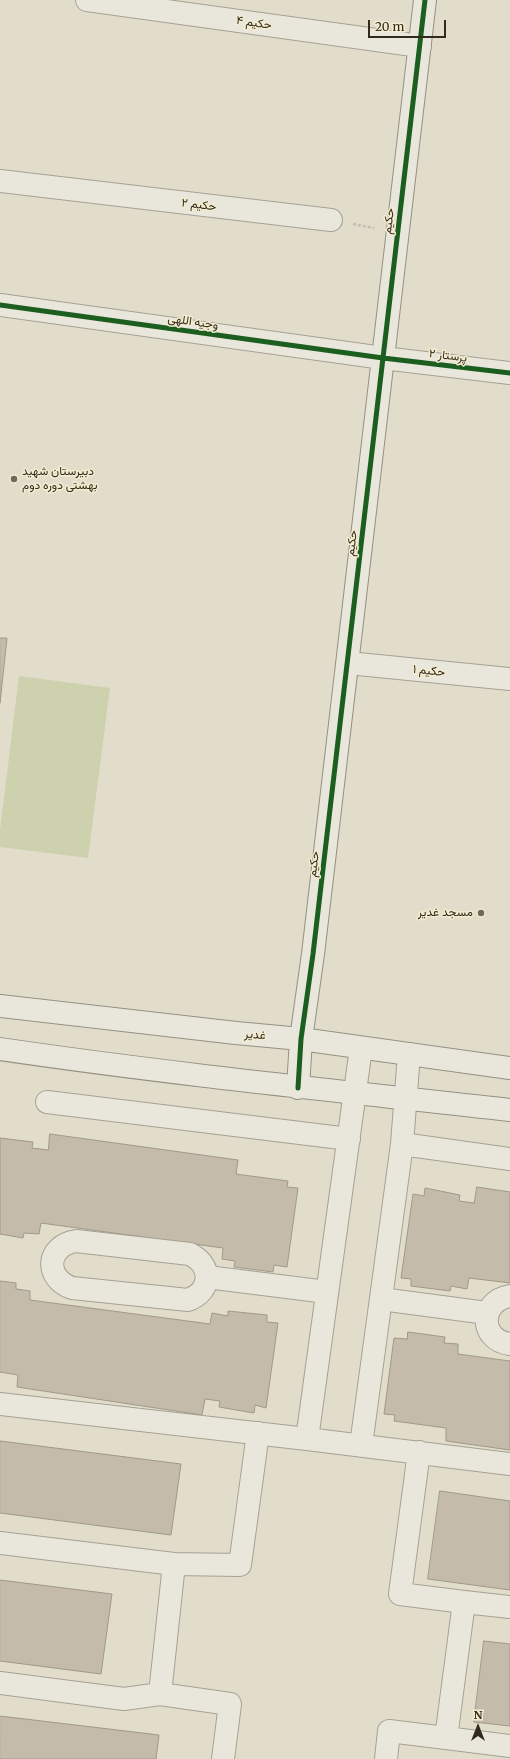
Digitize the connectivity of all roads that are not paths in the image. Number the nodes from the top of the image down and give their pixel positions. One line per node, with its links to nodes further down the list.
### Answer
1 (87, 0): 3 (street, حکیم ۴)
2 (425, 0): 3 (street, حکیم)
3 (420, 46): 7 (street, حکیم)
4 (0, 181): 5 (street, حکیم ۲)
5 (331, 220)
6 (0, 305): 7 (street, وجیه اللهی)
7 (383, 358): 8 (street, پرستار ۲); 9 (street, حکیم)
8 (510, 373)
9 (348, 663): 10 (street, حکیم ۱); 12 (street, حکیم)
10 (510, 679)
11 (0, 1006): 12 (street, غدیر)
12 (302, 1039): 14 (street, غدیر); 17 (street, حکیم)
13 (0, 1048): 17 (street)
14 (361, 1048): 15 (street, غدیر); 18 (street)
15 (409, 1054): 16 (street, غدیر); 19 (street)
16 (510, 1068)
17 (298, 1088): 18 (street)
18 (355, 1092): 19 (street); 22 (street)
19 (405, 1098): 21 (street); 23 (street)
20 (47, 1102): 22 (street)
21 (510, 1110)
22 (349, 1139): 26 (street)
23 (402, 1144): 24 (street); 28 (street)
24 (510, 1159)
25 (207, 1277): 25 (street); 26 (street)
26 (327, 1292): 33 (street)
27 (510, 1296): 29 (street)
28 (381, 1299): 29 (street); 34 (street)
29 (487, 1313): 30 (street)
30 (510, 1344)
31 (0, 1404): 32 (street)
32 (258, 1433): 33 (street); 38 (street)
33 (307, 1439): 34 (street)
34 (361, 1445): 35 (street)
35 (419, 1452): 36 (street); 39 (street)
36 (510, 1464)
37 (0, 1543): 38 (street)
38 (174, 1564): 42 (street)
39 (464, 1602): 40 (street); 43 (street)
40 (510, 1607)
41 (0, 1683): 42 (street)
42 (160, 1694): 45 (street)
43 (446, 1738): 44 (street); 46 (street)
44 (510, 1746)
45 (223, 1759)
46 (386, 1759)

